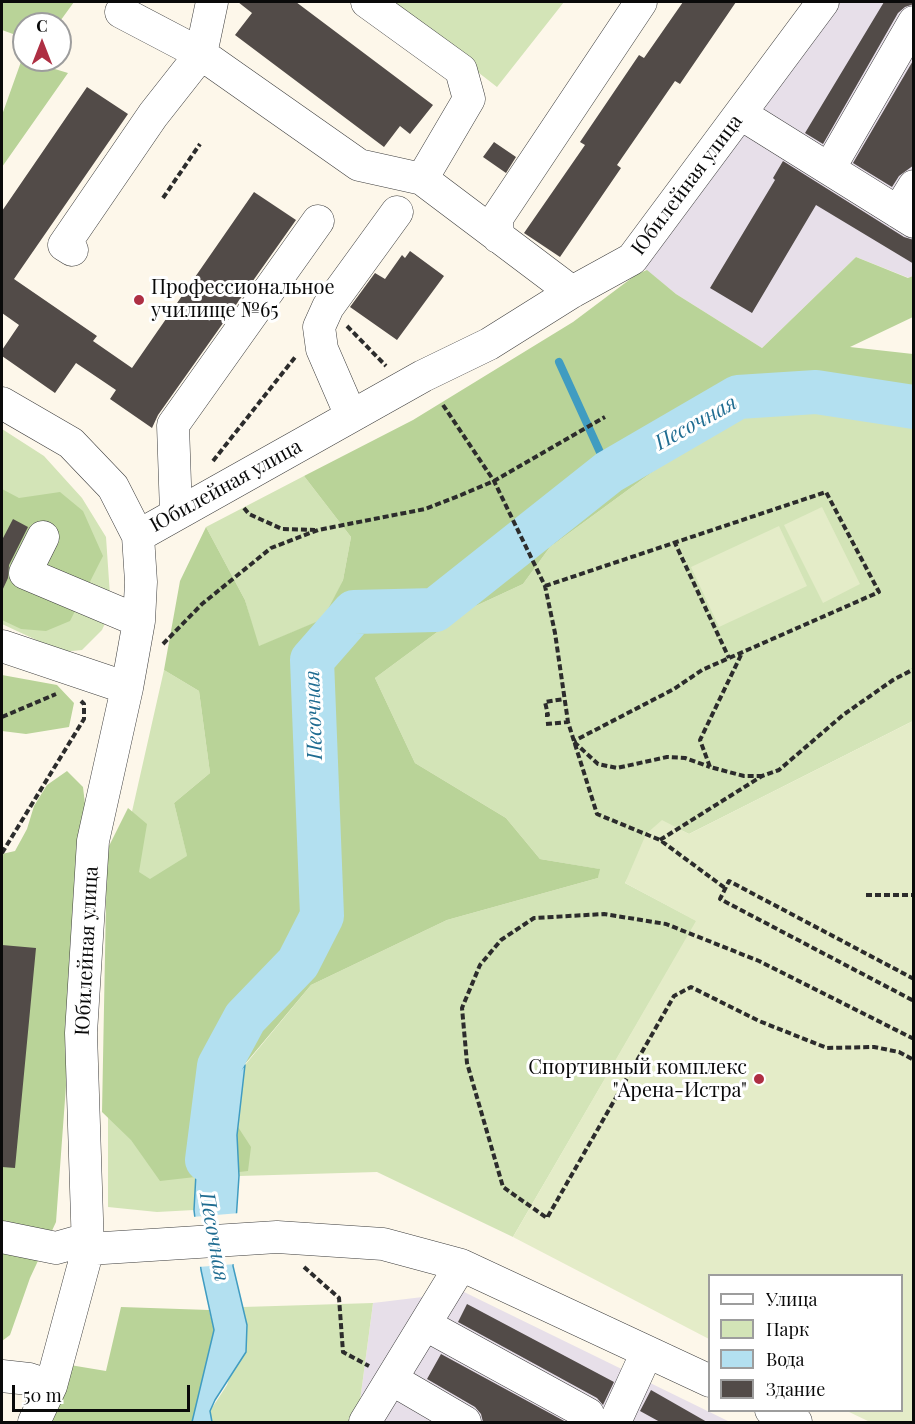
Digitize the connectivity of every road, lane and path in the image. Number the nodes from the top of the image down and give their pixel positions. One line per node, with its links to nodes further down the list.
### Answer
1 (212, 2): 7 (street)
2 (367, 2): 11 (street)
3 (641, 2): 17 (street)
4 (823, 2): 8 (street, Юбилейная улица)
5 (121, 12): 7 (street)
6 (914, 22): 10 (street)
7 (201, 54): 11 (street); 18 (street)
8 (741, 114): 10 (street); 19 (street, Юбилейная улица)
9 (200, 144): 13 (path)
10 (829, 169): 15 (street)
11 (422, 179): 17 (street)
12 (914, 186): 15 (street)
13 (164, 198)
14 (397, 212): 20 (street)
15 (906, 217)
16 (318, 221): 28 (street)
17 (498, 237): 19 (street)
18 (72, 250)
19 (572, 292): 24 (street, Юбилейная улица)
20 (323, 317): 21 (path); 24 (street); 26 (path)
21 (388, 368)
22 (2, 403): 30 (street)
23 (443, 405): 27 (path)
24 (351, 416): 26 (street, Юбилейная улица)
25 (605, 417): 27 (path)
26 (215, 478): 28 (street, Юбилейная улица); 29 (path)
27 (494, 481): 29 (path); 33 (path)
28 (176, 513): 30 (street, Юбилейная улица)
29 (318, 530): 36 (path)
30 (138, 536): 34 (street, Юбилейная улица)
31 (43, 537): 34 (street)
32 (674, 541): 33 (path); 37 (path); 38 (path)
33 (545, 586): 42 (path)
34 (139, 621): 40 (street, Юбилейная улица)
35 (2, 646): 40 (street)
36 (158, 651)
37 (742, 654): 38 (path); 47 (path)
38 (729, 658): 46 (path)
39 (914, 669): 48 (path)
40 (127, 688): 59 (street, Юбилейная улица)
41 (76, 696): 50 (path)
42 (564, 699): 43 (path); 44 (path)
43 (545, 715)
44 (568, 722): 45 (path); 46 (path)
45 (546, 724)
46 (574, 741): 47 (path); 49 (path)
47 (710, 767): 48 (path)
48 (762, 776): 49 (path)
49 (660, 840): 51 (path)
50 (2, 853)
51 (725, 888): 54 (path); 55 (path)
52 (867, 895): 53 (path)
53 (914, 895)
54 (914, 979)
55 (914, 1001)
56 (914, 1039): 57 (path)
57 (914, 1060)
58 (2, 1238): 59 (street)
59 (88, 1244): 61 (street); 67 (street, Юбилейная улица)
60 (300, 1263): 65 (path)
61 (461, 1265): 62 (street); 63 (street)
62 (426, 1325): 65 (street); 69 (street)
63 (647, 1352): 66 (street); 69 (street)
64 (2, 1376): 67 (street)
65 (393, 1380): 71 (street); 72 (street)
66 (708, 1380)
67 (51, 1386): 70 (street, Юбилейная улица)
68 (775, 1412): 73 (street)
69 (614, 1419)
70 (34, 1422)
71 (365, 1422)
72 (465, 1422)
73 (796, 1422)

